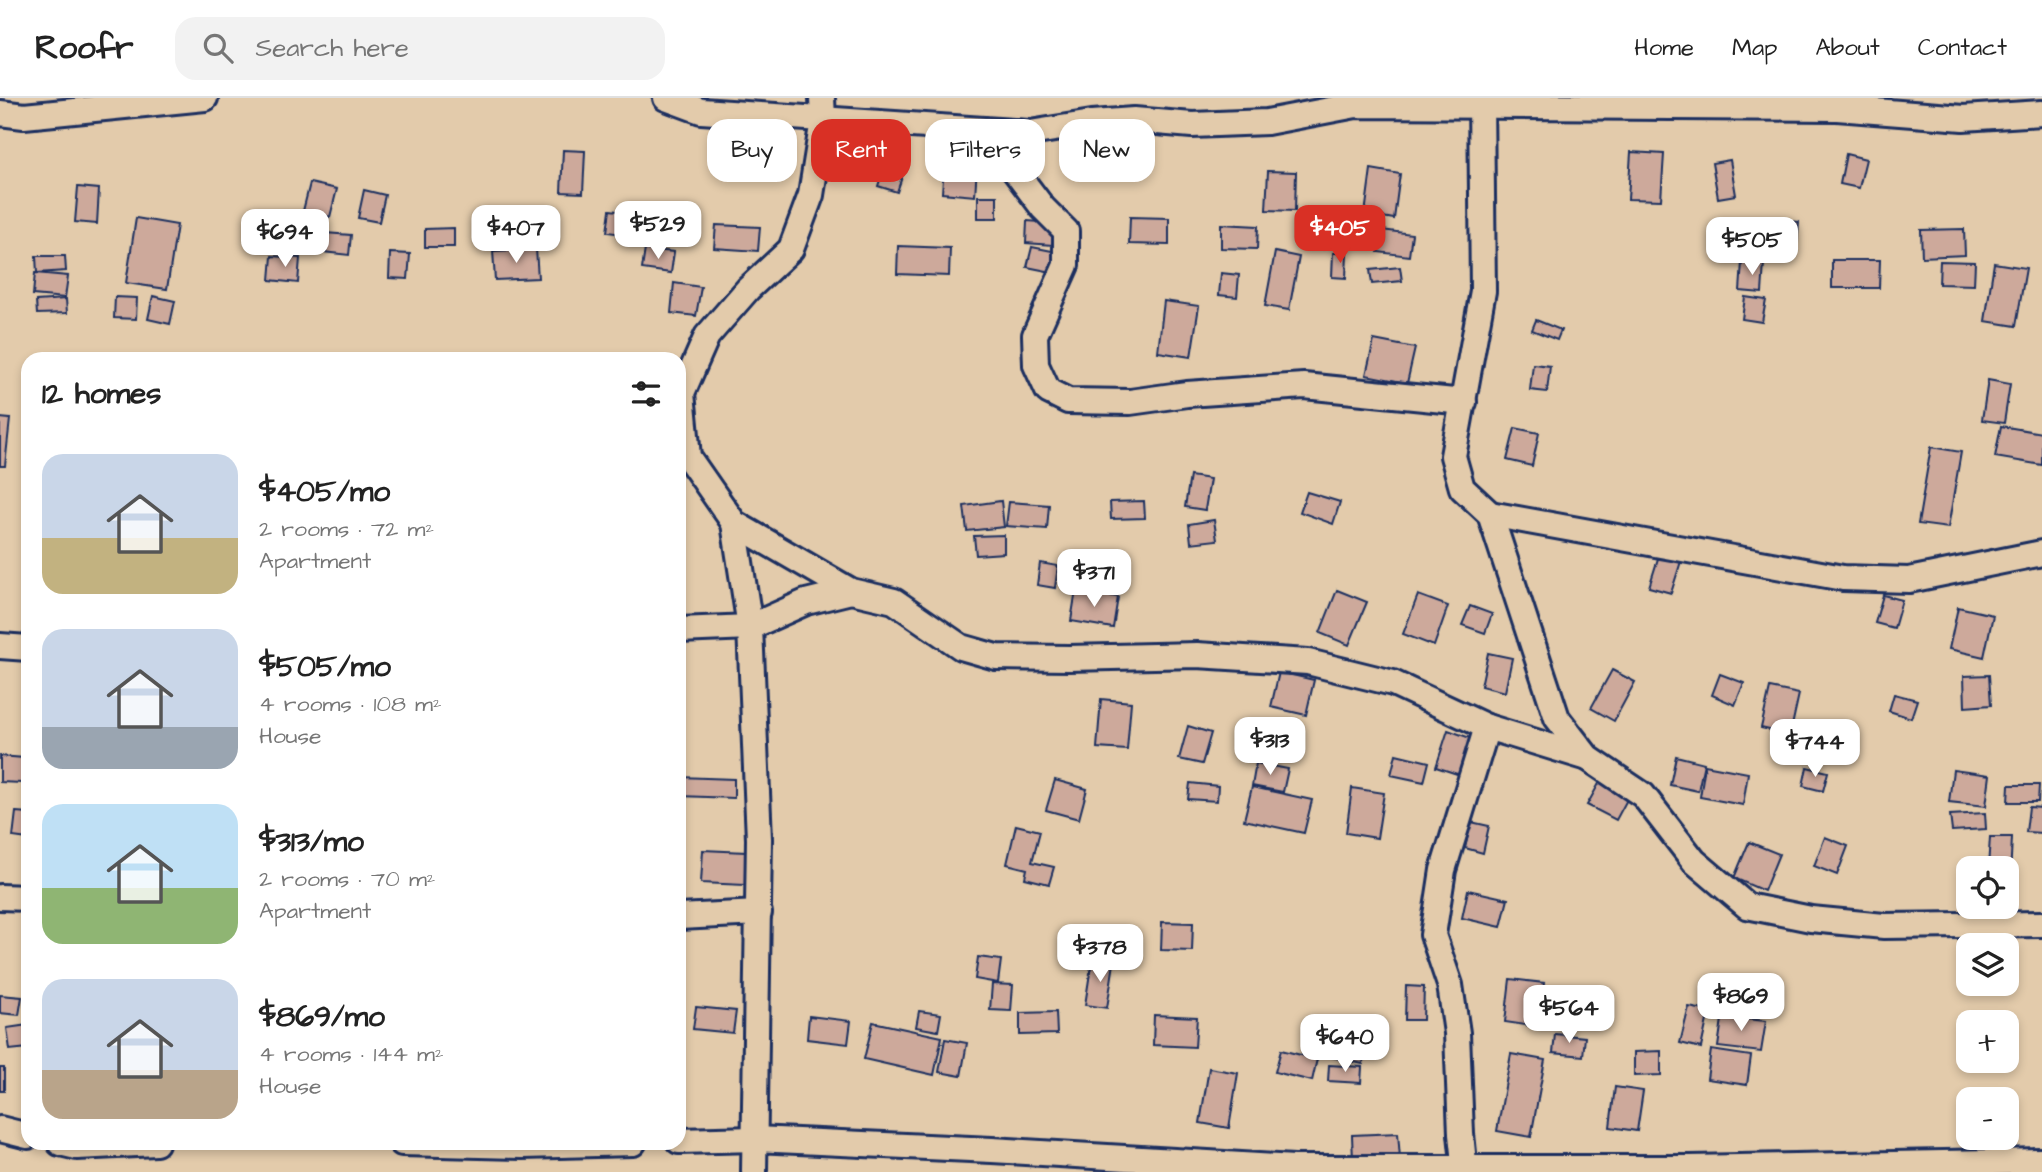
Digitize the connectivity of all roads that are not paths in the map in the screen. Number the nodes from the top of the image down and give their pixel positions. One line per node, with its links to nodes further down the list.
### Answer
1 (205, 98): 5 (street)
2 (666, 98): 4 (street)
3 (1481, 102): 6 (street); 8 (street); 11 (street)
4 (822, 109): 7 (street); 10 (street)
5 (0, 113)
6 (2042, 113)
7 (925, 122)
8 (1045, 131)
9 (1023, 182): 11 (street)
10 (686, 382)
11 (1464, 402): 13 (street)
12 (686, 439): 14 (street)
13 (1490, 514): 15 (street); 22 (street)
14 (734, 523): 16 (street); 17 (street)
15 (2042, 553)
16 (851, 591): 17 (street); 21 (street)
17 (750, 627): 18 (street); 25 (street)
18 (686, 630)
19 (0, 646): 20 (street)
20 (21, 648)
21 (1487, 727): 22 (street); 33 (street)
22 (1588, 758): 27 (street)
23 (0, 897): 24 (street)
24 (21, 898)
25 (759, 913): 26 (street); 30 (street)
26 (686, 917)
27 (2042, 924)
28 (0, 1129): 29 (street)
29 (21, 1134)
30 (755, 1139): 31 (street); 33 (street); 34 (street)
31 (686, 1142)
32 (2042, 1161): 33 (street)
33 (1465, 1171)
34 (754, 1172)

